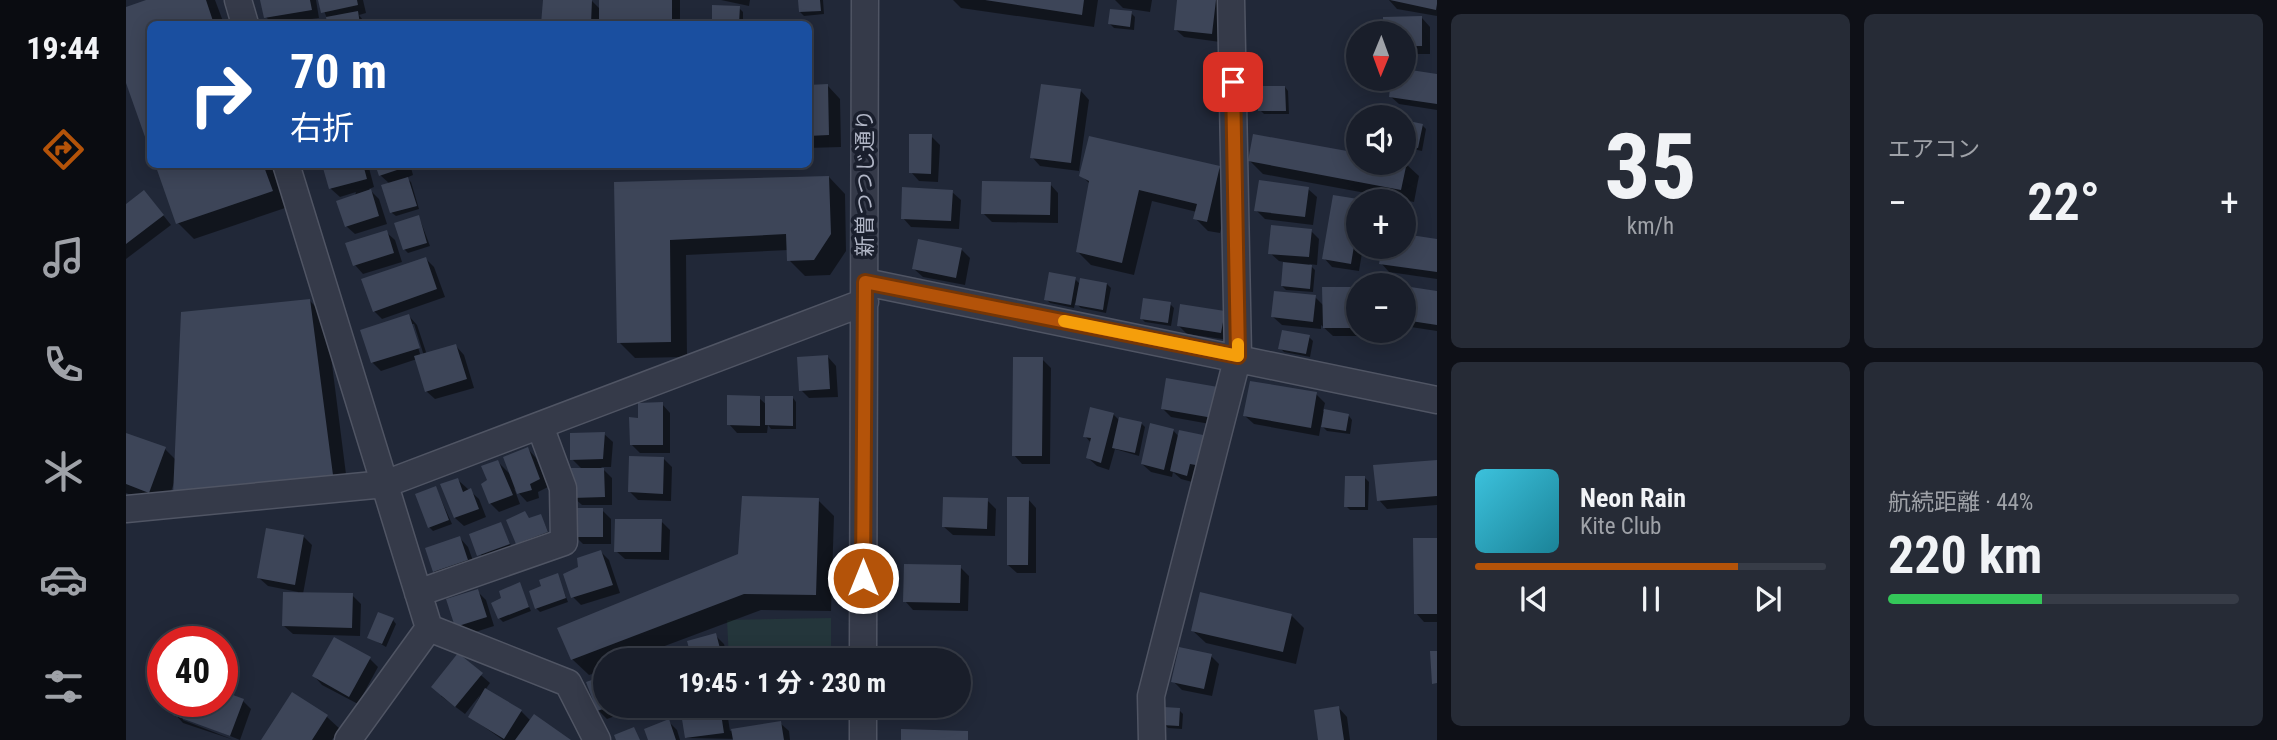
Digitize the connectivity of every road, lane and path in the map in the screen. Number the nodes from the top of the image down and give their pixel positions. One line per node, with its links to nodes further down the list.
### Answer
1 (238, 0): 4 (street)
2 (865, 0): 6 (street, 新曽つつじ通り)
3 (1231, 0): 7 (street)
4 (244, 21)
5 (287, 168): 10 (street)
6 (865, 292): 7 (street); 9 (street); 14 (street, 新曽つつじ通り)
7 (1238, 356): 8 (street); 19 (street)
8 (1437, 400)
9 (540, 426): 10 (street); 12 (street)
10 (385, 484): 11 (street); 12 (street)
11 (126, 509)
12 (418, 593): 13 (street)
13 (429, 628): 16 (street); 17 (street)
14 (863, 648)
15 (863, 718): 18 (street)
16 (348, 740)
17 (597, 740)
18 (863, 740)
19 (1152, 740)

